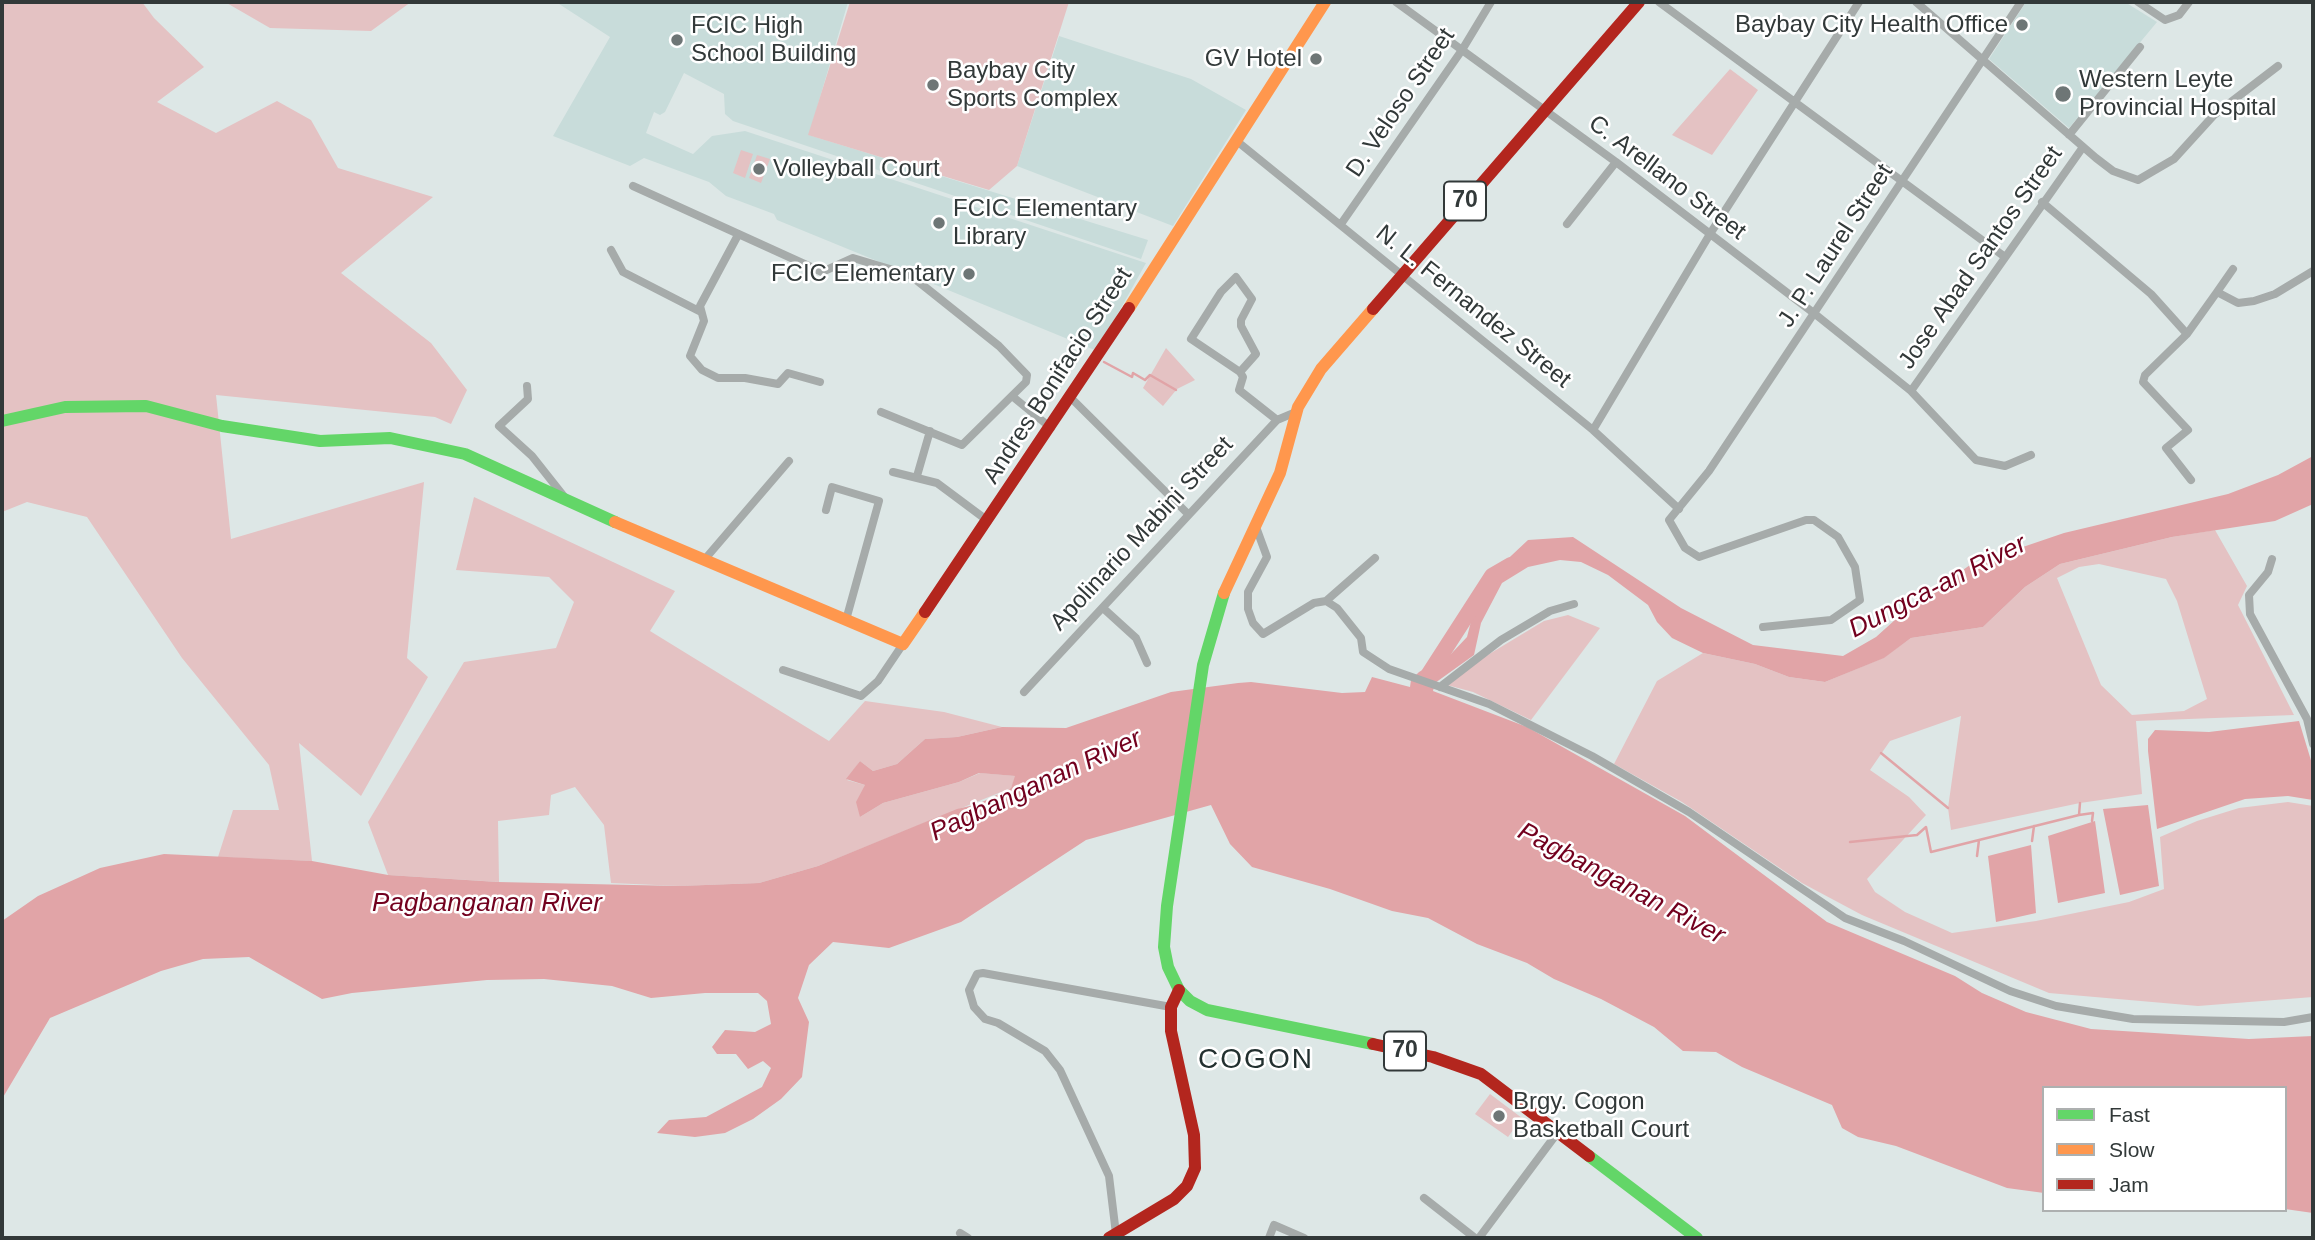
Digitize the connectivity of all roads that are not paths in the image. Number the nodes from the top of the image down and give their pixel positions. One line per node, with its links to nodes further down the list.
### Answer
1 (1325, 2): 18 (street, Andres Bonifacio Street)
2 (1396, 2): 12 (street, C. Arellano Street)
3 (1491, 2): 12 (street, D. Veloso Street)
4 (1639, 2): 16 (street, 70)
5 (1660, 2): 15 (street)
6 (1859, 2): 15 (street)
7 (1916, 2): 13 (street)
8 (2021, 2): 13 (street, J. P. Laurel Street)
9 (2138, 2): 10 (street)
10 (2189, 2)
11 (2140, 47): 17 (street)
12 (1462, 50): 16 (street, C. Arellano Street); 24 (street, D. Veloso Street)
13 (1983, 62): 17 (street); 21 (street, J. P. Laurel Street)
14 (2278, 66): 19 (street)
15 (1796, 102): 21 (street); 26 (street)
16 (1543, 110): 20 (street, C. Arellano Street); 32 (street, 70)
17 (2069, 135): 19 (street)
18 (1238, 142): 24 (street, N. L. Fernandez Street); 42 (street, Andres Bonifacio Street)
19 (2083, 147): 23 (street, Jose Abad Santos Street)
20 (1616, 162): 25 (street); 26 (street, C. Arellano Street)
21 (1901, 180): 29 (street); 35 (street, J. P. Laurel Street)
22 (633, 186): 27 (street)
23 (2042, 202): 29 (street, Jose Abad Santos Street); 36 (street)
24 (1341, 224): 32 (street, N. L. Fernandez Street)
25 (1567, 224)
26 (1710, 234): 35 (street, C. Arellano Street); 48 (street)
27 (738, 235): 34 (street); 41 (street)
28 (611, 250): 34 (street)
29 (2005, 257): 40 (street, Jose Abad Santos Street)
30 (2234, 269): 33 (street)
31 (2313, 271): 33 (street)
32 (1402, 274): 43 (street, 70); 48 (street, N. L. Fernandez Street)
33 (2217, 292): 36 (street)
34 (699, 311): 38 (street)
35 (1815, 314): 40 (street, C. Arellano Street); 56 (street, J. P. Laurel Street)
36 (2187, 334): 54 (street)
37 (1240, 372): 37 (street); 45 (street)
38 (820, 382)
39 (527, 386): 55 (street)
40 (1911, 391): 50 (street, C. Arellano Street)
41 (1012, 396): 47 (street); 49 (street)
42 (1071, 398): 47 (street, Andres Bonifacio Street); 58 (street)
43 (1297, 409): 45 (street, Apolinario Mabini Street); 60 (street, 70)
44 (881, 412): 49 (street)
45 (1277, 420): 58 (street, Apolinario Mabini Street)
46 (2, 421): 55 (street)
47 (1051, 428): 59 (street, Andres Bonifacio Street)
48 (1593, 430): 56 (street, N. L. Fernandez Street)
49 (930, 431): 53 (street)
50 (2031, 455)
51 (789, 461): 62 (street)
52 (893, 472): 53 (street)
53 (917, 476): 59 (street)
54 (2191, 480)
55 (568, 501): 62 (street)
56 (1679, 509): 68 (street)
57 (826, 510): 67 (street)
58 (1188, 514): 66 (street, Apolinario Mabini Street)
59 (988, 521): 69 (street, Andres Bonifacio Street)
60 (1256, 527): 64 (street); 75 (street, 70)
61 (1375, 558): 64 (street)
62 (705, 559): 67 (street)
63 (2272, 559): 74 (street)
64 (1326, 601): 72 (street)
65 (1574, 604): 72 (street)
66 (1103, 608): 70 (street); 73 (street, Apolinario Mabini Street)
67 (846, 620): 69 (street)
68 (1763, 627)
69 (903, 644): 71 (street, Andres Bonifacio Street)
70 (1147, 663)
71 (783, 670)
72 (1438, 687): 77 (street)
73 (1024, 692)
74 (2313, 744)
75 (1179, 990): 76 (street); 78 (street, 70)
76 (1171, 1007): 81 (street); 81 (street)
77 (2313, 1017)
78 (1558, 1132): 85 (street); 86 (street, 70)
79 (1424, 1198): 85 (street)
80 (960, 1233): 82 (street)
81 (1112, 1236)
82 (968, 1238)
83 (1269, 1238): 84 (street)
84 (1304, 1238)
85 (1477, 1238)
86 (1698, 1238)

